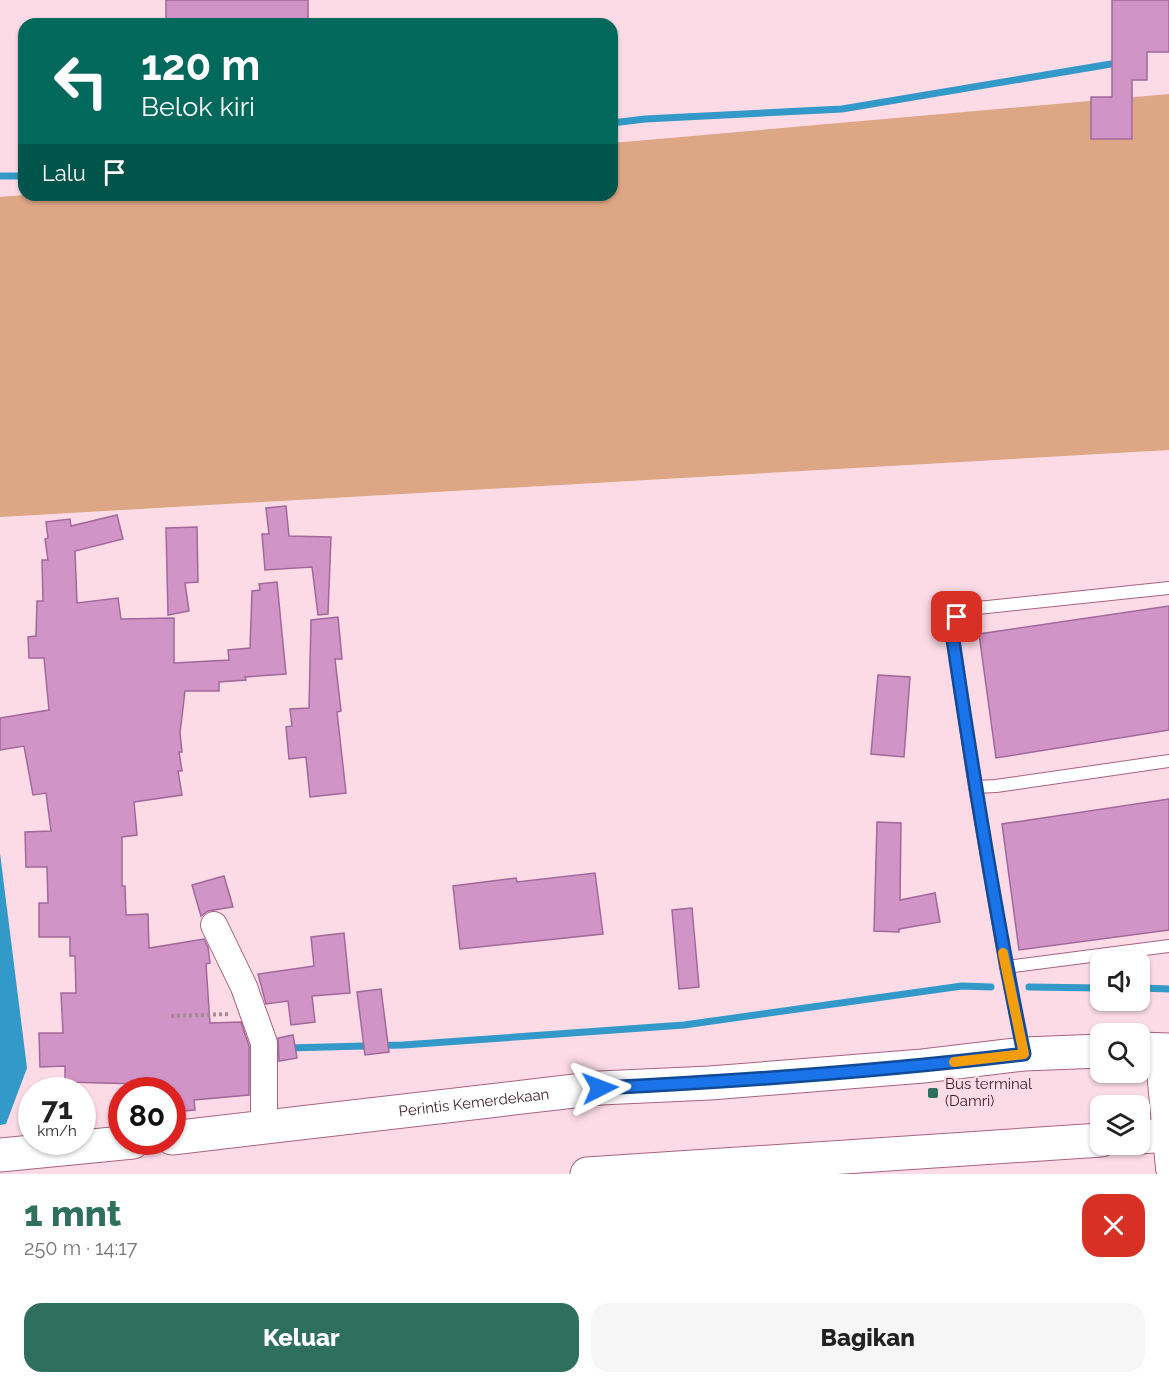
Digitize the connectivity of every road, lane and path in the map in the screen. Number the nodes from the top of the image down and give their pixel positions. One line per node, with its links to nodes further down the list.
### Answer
1 (1169, 588): 3 (lane)
2 (1169, 761): 3 (lane)
3 (975, 787): 6 (lane)
4 (214, 925): 7 (street)
5 (1169, 946): 6 (lane)
6 (1006, 967): 11 (lane)
7 (254, 1013): 8 (path); 12 (street)
8 (171, 1016)
9 (1156, 1049): 14 (street)
10 (1090, 1051): 11 (highway, Perintis Kemerdekaan)
11 (1024, 1054): 12 (highway, Perintis Kemerdekaan)
12 (264, 1128): 13 (highway, Perintis Kemerdekaan)
13 (186, 1136)
14 (1159, 1136): 18 (street)
15 (1090, 1141): 19 (highway)
16 (108, 1144): 17 (highway)
17 (0, 1155)
18 (1169, 1168)
19 (606, 1173)

